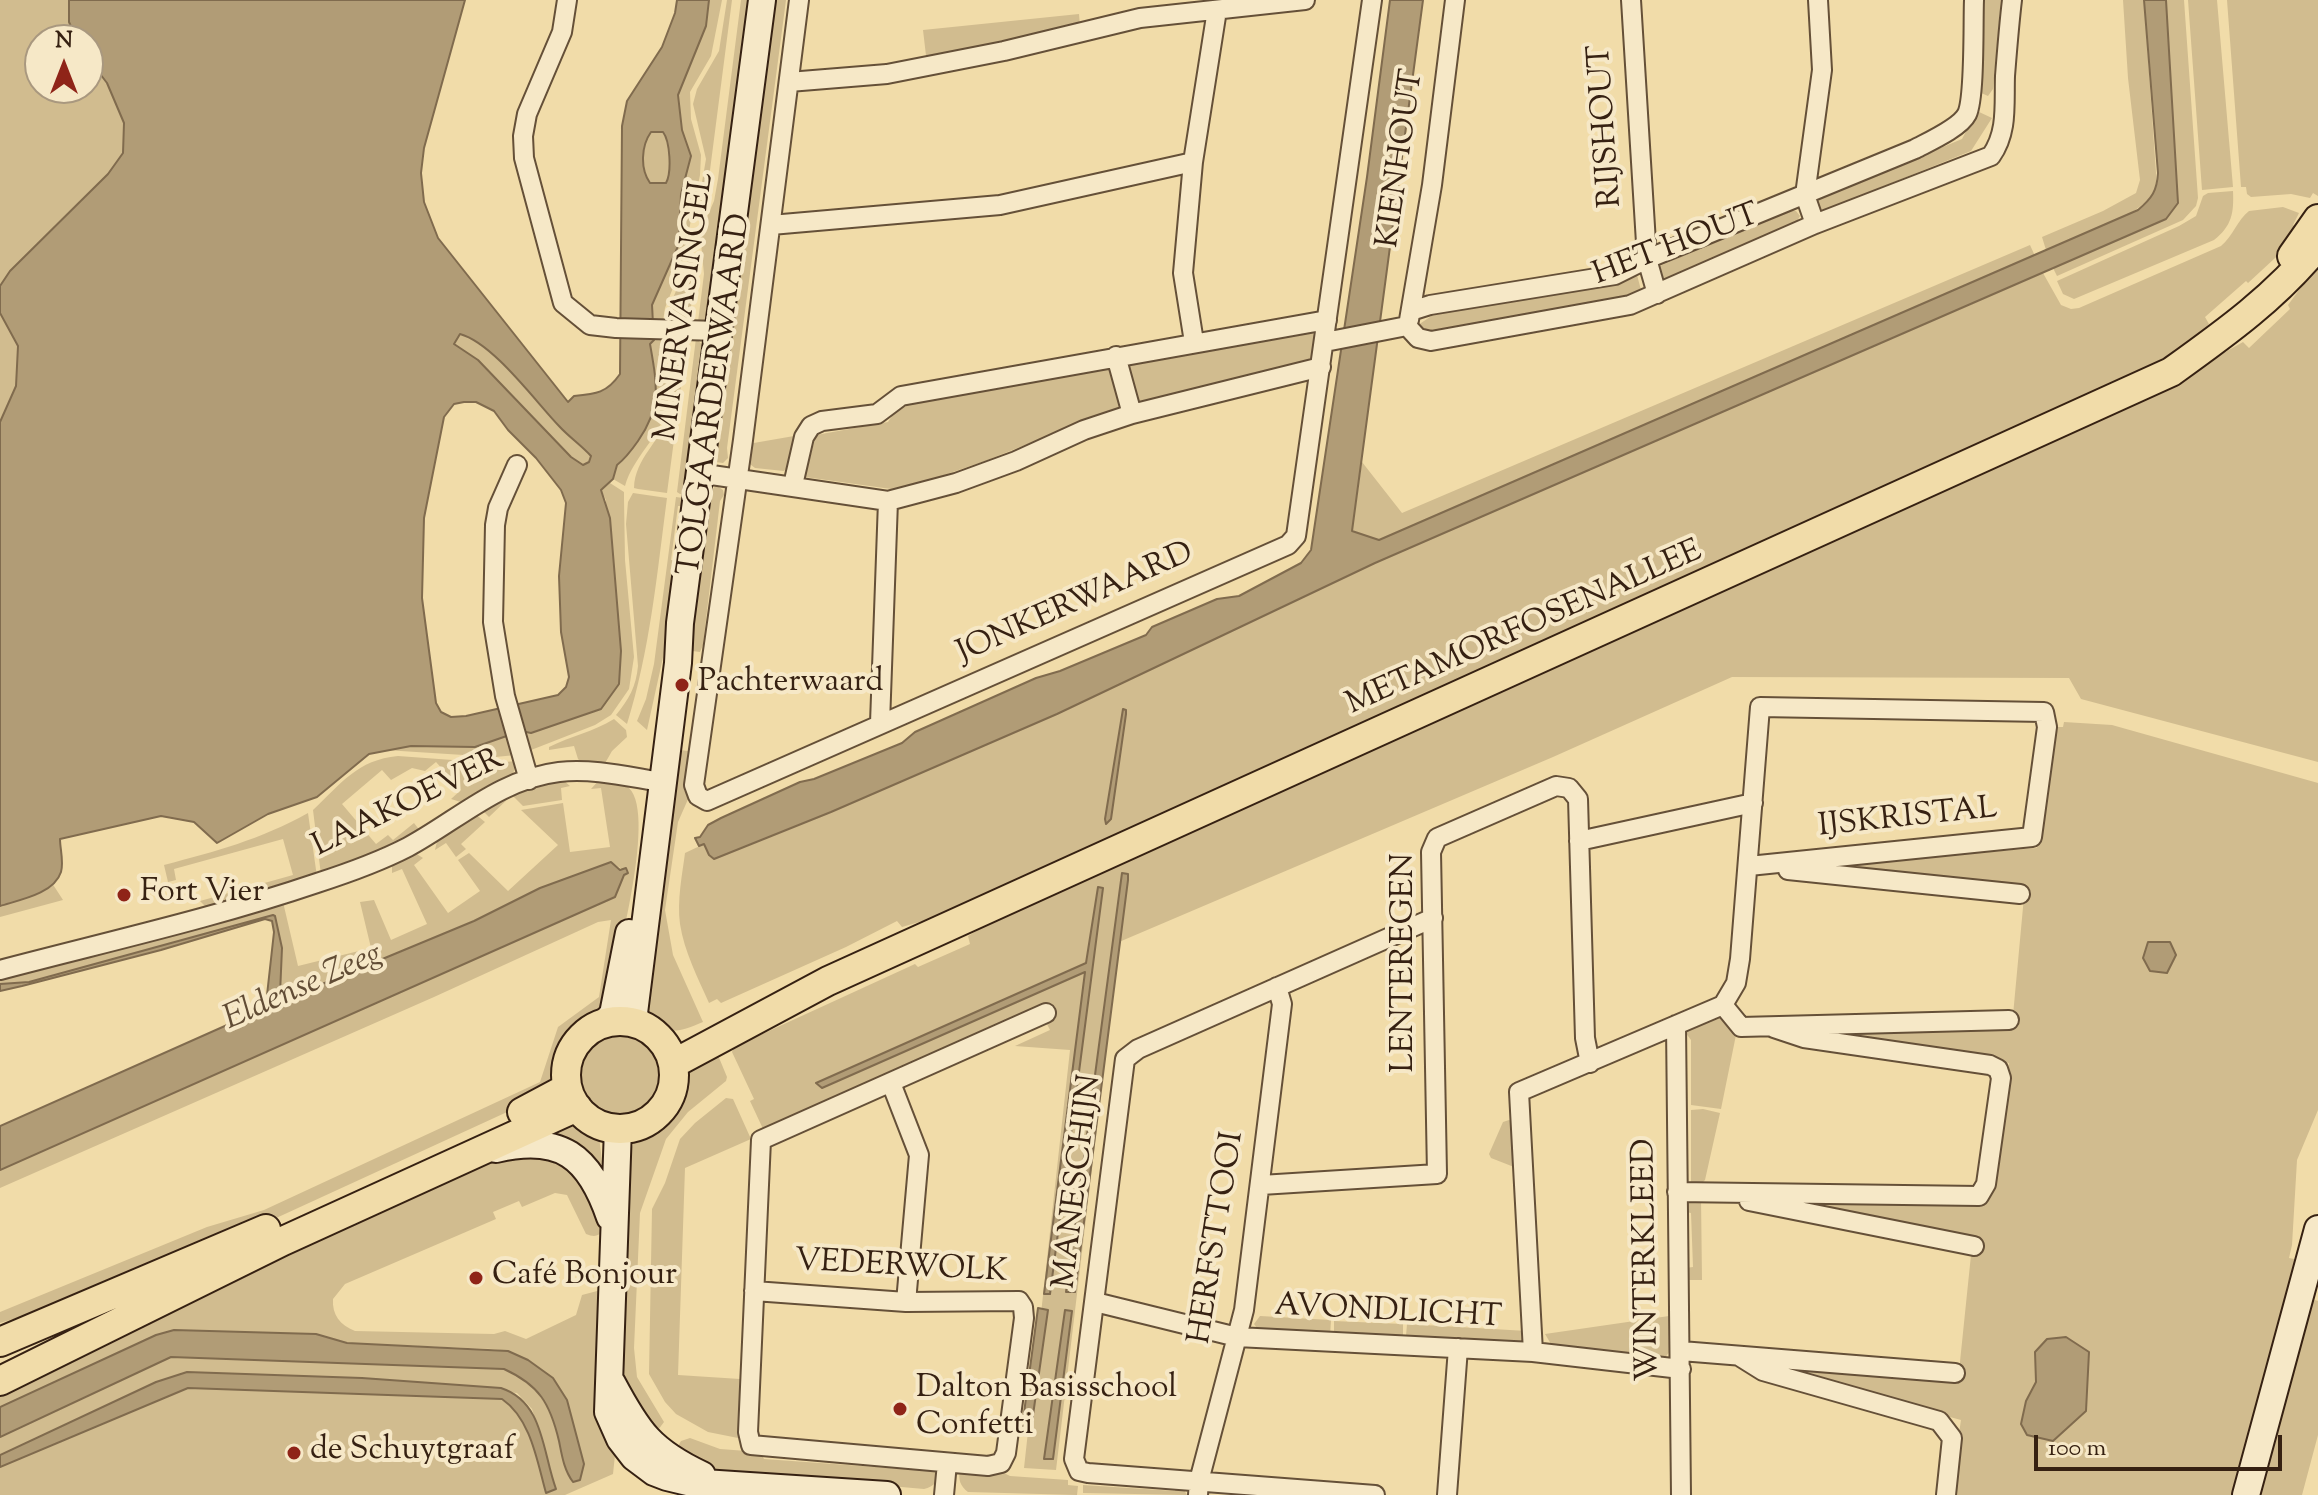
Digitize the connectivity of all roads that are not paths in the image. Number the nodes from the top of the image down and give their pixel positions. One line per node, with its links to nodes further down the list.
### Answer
1 (567, 0): 26 (street)
2 (762, 0): 26 (street, MINERVASINGEL)
3 (799, 0): 12 (street, TOLGAARDERWAARD)
4 (1305, 0): 11 (street)
5 (1372, 0): 24 (street, JONKERWAARD)
6 (1455, 0): 23 (street, KIENHOUT)
7 (1631, 0): 21 (street, RIJSHOUT)
8 (1818, 0): 16 (street)
9 (1974, 0): 13 (street)
10 (2012, 0): 14 (street, HET HOUT)
11 (1217, 10): 12 (street); 15 (street)
12 (789, 82): 19 (street, TOLGAARDERWAARD)
13 (1970, 100): 14 (street); 16 (street, HET HOUT)
14 (2004, 104): 18 (street, HET HOUT)
15 (1193, 162): 19 (street); 28 (street)
16 (1805, 195): 18 (street); 21 (street, HET HOUT)
17 (2318, 219): 25 (main road, METAMORFOSENALLEE)
18 (1815, 224): 22 (street, HET HOUT)
19 (771, 225): 34 (street, TOLGAARDERWAARD)
20 (2318, 245): 25 (main road, METAMORFOSENALLEE)
21 (1647, 259): 22 (street, RIJSHOUT); 23 (street, HET HOUT)
22 (1657, 294): 23 (street, HET HOUT)
23 (1409, 319): 27 (street, HET HOUT)
24 (1327, 320): 27 (street, JONKERWAARD); 28 (street)
25 (2239, 323): 55 (main road, METAMORFOSENALLEE)
26 (718, 331): 33 (street, MINERVASINGEL)
27 (1331, 341): 30 (street, JONKERWAARD)
28 (1194, 342): 29 (street)
29 (1116, 356): 31 (street); 35 (street)
30 (1321, 367): 31 (street); 37 (street, JONKERWAARD)
31 (1132, 414): 36 (street)
32 (517, 465): 38 (street)
33 (698, 473): 34 (street); 39 (street, MINERVASINGEL)
34 (737, 479): 35 (street); 40 (street, TOLGAARDERWAARD)
35 (793, 485): 36 (street)
36 (888, 501): 37 (street)
37 (880, 723): 40 (street, JONKERWAARD)
38 (529, 780): 39 (street, LAAKOEVER); 46 (street, LAAKOEVER)
39 (654, 781): 51 (street, MINERVASINGEL); 52 (street, MINERVASINGEL)
40 (698, 796)
41 (1753, 803): 42 (street); 43 (street); 43 (street, IJSKRISTAL)
42 (1579, 841): 45 (street, LENTEREGEN); 56 (street, LENTEREGEN)
43 (1749, 866): 44 (street, IJSKRISTAL); 48 (street)
44 (2020, 894)
45 (1433, 918): 47 (street, MANESCHIJN); 61 (street, LENTEREGEN)
46 (0, 970)
47 (1277, 987): 61 (street, HERFSTTOOI); 70 (street, MANESCHIJN)
48 (1723, 1005): 53 (street); 54 (street)
49 (1046, 1013): 57 (street)
50 (2009, 1020): 54 (street)
51 (605, 1023): 52 (main road); 58 (main road)
52 (637, 1024): 55 (main road)
53 (1676, 1025): 56 (street); 62 (street, WINTERKLEED)
54 (1774, 1028): 63 (street)
55 (668, 1052): 59 (main road)
56 (1590, 1063): 74 (street)
57 (891, 1083): 68 (street); 69 (street)
58 (572, 1098): 59 (main road); 60 (main road); 72 (main road)
59 (618, 1128): 65 (street)
60 (478, 1153): 65 (street); 78 (main road)
61 (1261, 1185): 71 (street, HERFSTTOOI)
62 (1677, 1192): 63 (street); 76 (street, WINTERKLEED)
63 (1717, 1193): 66 (street)
64 (2318, 1229): 67 (street)
65 (615, 1232): 81 (street)
66 (1974, 1246)
67 (2310, 1289): 88 (street)
68 (754, 1291): 69 (street, VEDERWOLK); 79 (street, VEDERWOLK)
69 (906, 1302): 79 (street, VEDERWOLK)
70 (1095, 1302): 71 (street, AVONDLICHT); 80 (street, MANESCHIJN)
71 (1237, 1337): 73 (street, AVONDLICHT); 80 (street, HERFSTTOOI)
72 (0, 1342)
73 (1458, 1348): 74 (street, AVONDLICHT); 85 (street)
74 (1533, 1352): 76 (street, AVONDLICHT)
75 (1739, 1356): 76 (street, AVONDLICHT); 77 (street, AVONDLICHT); 87 (street)
76 (1681, 1360): 86 (street, WINTERKLEED)
77 (1955, 1373)
78 (0, 1381)
79 (947, 1463): 83 (street)
80 (1198, 1488): 84 (street)
81 (742, 1490): 82 (street)
82 (887, 1495)
83 (944, 1495)
84 (1375, 1495)
85 (1447, 1495)
86 (1681, 1495)
87 (1946, 1495)
88 (2246, 1495)

